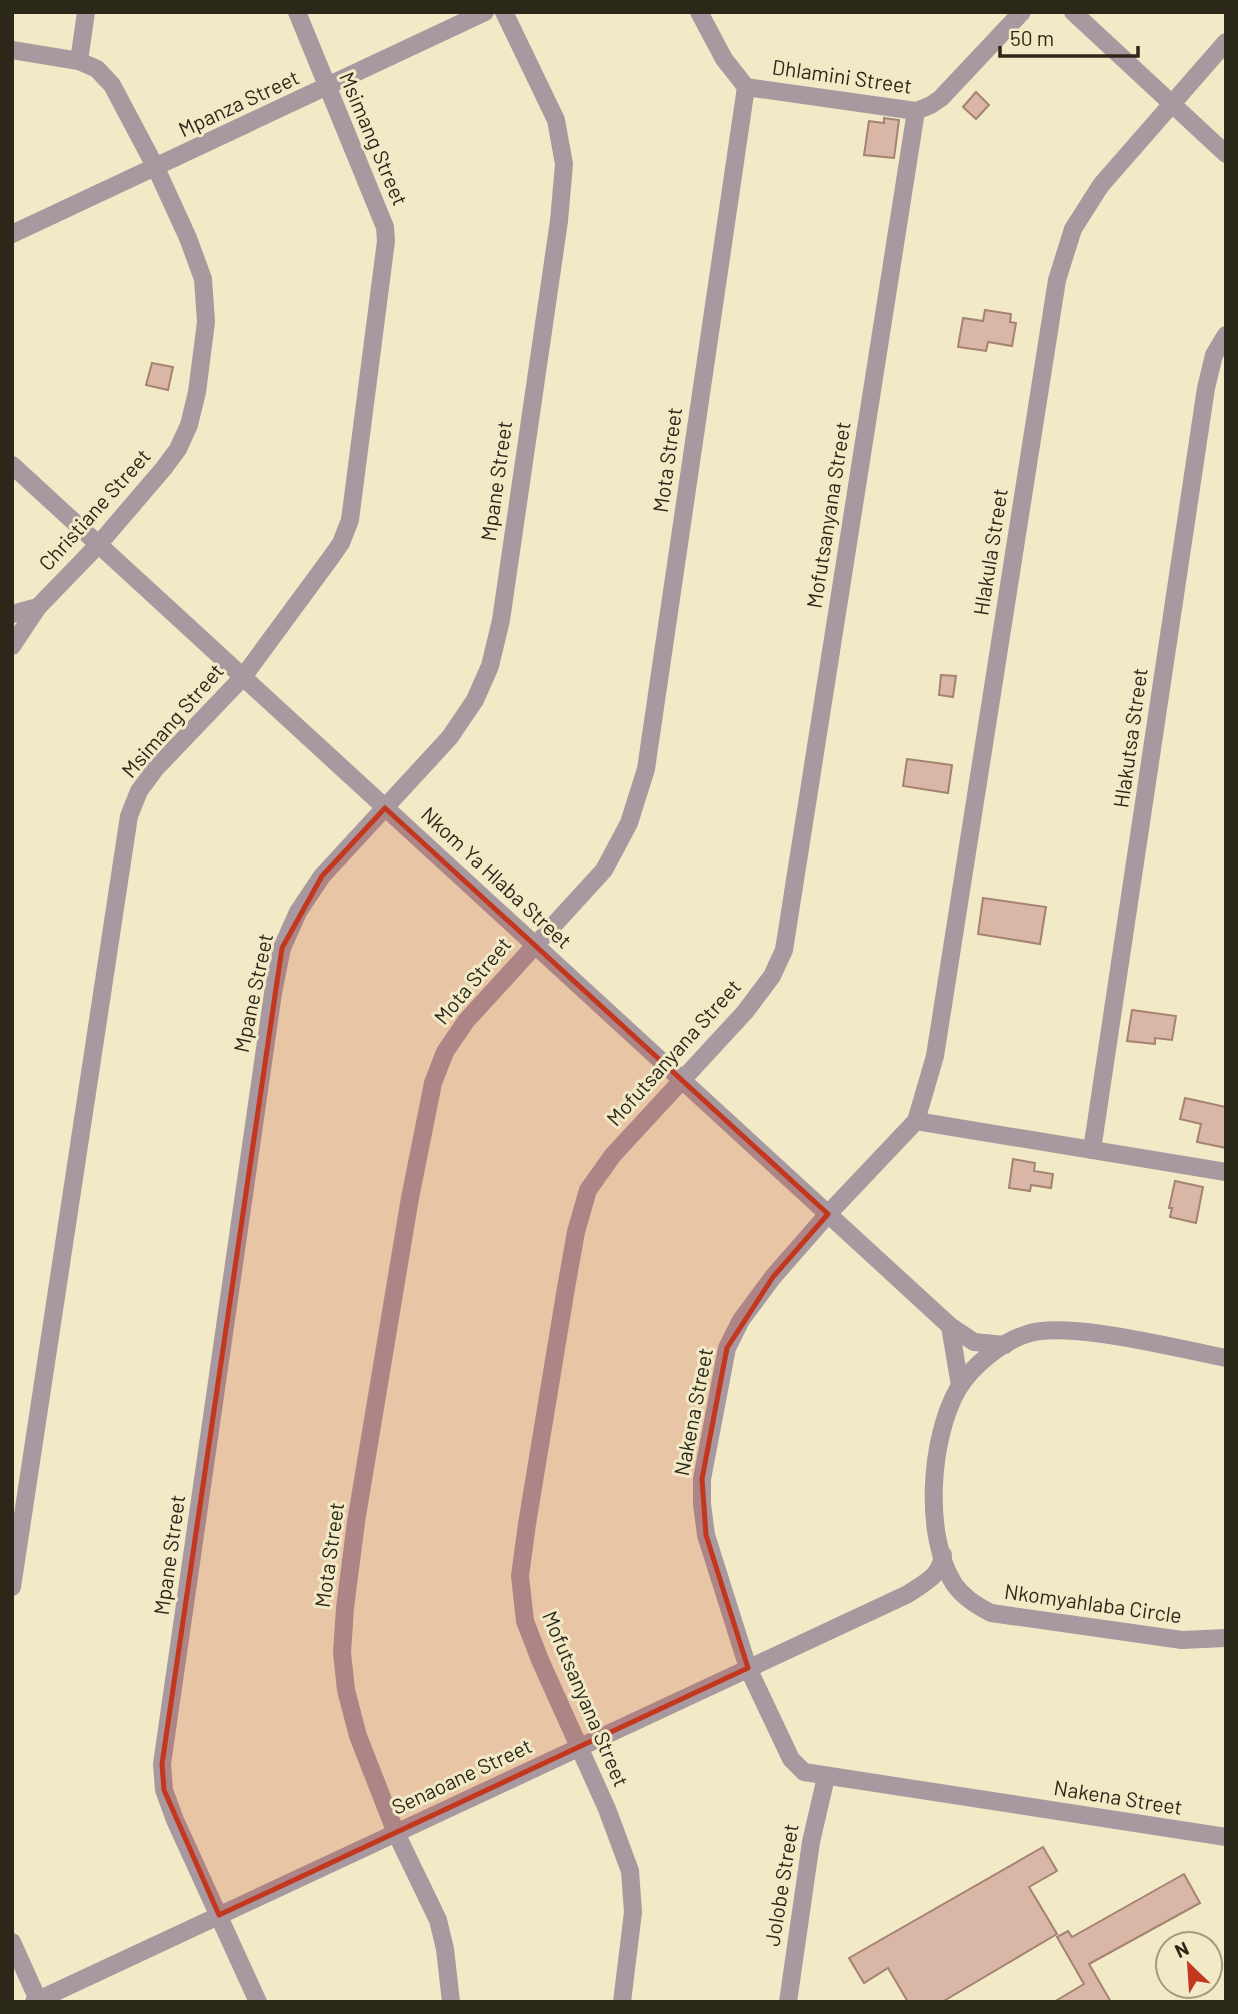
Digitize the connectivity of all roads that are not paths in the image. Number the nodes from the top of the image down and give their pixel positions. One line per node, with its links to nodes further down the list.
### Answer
1 (86, 12): 10 (street)
2 (297, 12): 12 (street, Msimang Street)
3 (485, 12): 12 (street, Mpanza Street)
4 (504, 12): 25 (street, Mpane Street)
5 (699, 12): 11 (street, Dhlamini Street)
6 (1022, 12): 14 (street, Dhlamini Street)
7 (1073, 12): 13 (street)
8 (1226, 42): 13 (street, Hlakula Street)
9 (12, 50): 10 (street, Christiane Street)
10 (79, 61): 16 (street, Christiane Street)
11 (746, 87): 14 (street, Dhlamini Street); 26 (street, Mota Street)
12 (327, 88): 16 (street, Mpanza Street); 24 (street, Msimang Street)
13 (1171, 104): 15 (street); 28 (street, Hlakula Street)
14 (916, 111): 27 (street, Mofutsanyana Street)
15 (1226, 154)
16 (156, 168): 17 (street, Mpanza Street); 20 (street, Christiane Street)
17 (12, 234)
18 (1226, 335): 29 (street, Hlakutsa Street)
19 (12, 465): 20 (street, Nkom Ya Hlaba Street)
20 (99, 544): 21 (street, Christiane Street); 24 (street, Nkom Ya Hlaba Street)
21 (38, 607): 22 (street); 23 (street, Christiane Street)
22 (12, 614)
23 (12, 646)
24 (243, 677): 25 (street, Nkom Ya Hlaba Street); 37 (street, Msimang Street)
25 (386, 808): 26 (street, Nkom Ya Hlaba Street); 46 (street, Mpane Street)
26 (534, 944): 27 (street, Nkom Ya Hlaba Street); 44 (street, Mota Street)
27 (683, 1081): 31 (street, Nkom Ya Hlaba Street); 42 (street, Mofutsanyana Street)
28 (916, 1121): 29 (street); 31 (street, Nakena Street)
29 (1092, 1150): 30 (street)
30 (1226, 1171)
31 (828, 1214): 32 (street, Nkom Ya Hlaba Street); 41 (street, Nakena Street)
32 (950, 1326): 33 (street, Nkom Ya Hlaba Street); 35 (street)
33 (1005, 1345): 34 (street, Nkomyahlaba Circle); 35 (street, Nkomyahlaba Circle)
34 (1226, 1358)
35 (960, 1386): 36 (street, Nkomyahlaba Circle)
36 (943, 1555): 38 (street, Senaoane Street); 39 (street, Nkomyahlaba Circle)
37 (12, 1587)
38 (908, 1594): 39 (street, Senaoane Street); 41 (street, Senaoane Street)
39 (963, 1594): 40 (street, Nkomyahlaba Circle)
40 (1226, 1639)
41 (748, 1668): 42 (street, Senaoane Street); 43 (street, Nakena Street)
42 (579, 1748): 44 (street, Senaoane Street); 51 (street, Mofutsanyana Street)
43 (826, 1777): 45 (street, Nakena Street); 52 (street, Jolobe Street)
44 (396, 1833): 46 (street, Senaoane Street); 50 (street, Mota Street)
45 (1226, 1837)
46 (219, 1915): 48 (street, Senaoane Street); 49 (street, Mpane Street)
47 (12, 1942): 48 (street)
48 (37, 2001)
49 (258, 2002)
50 (451, 2002)
51 (622, 2002)
52 (788, 2002)

